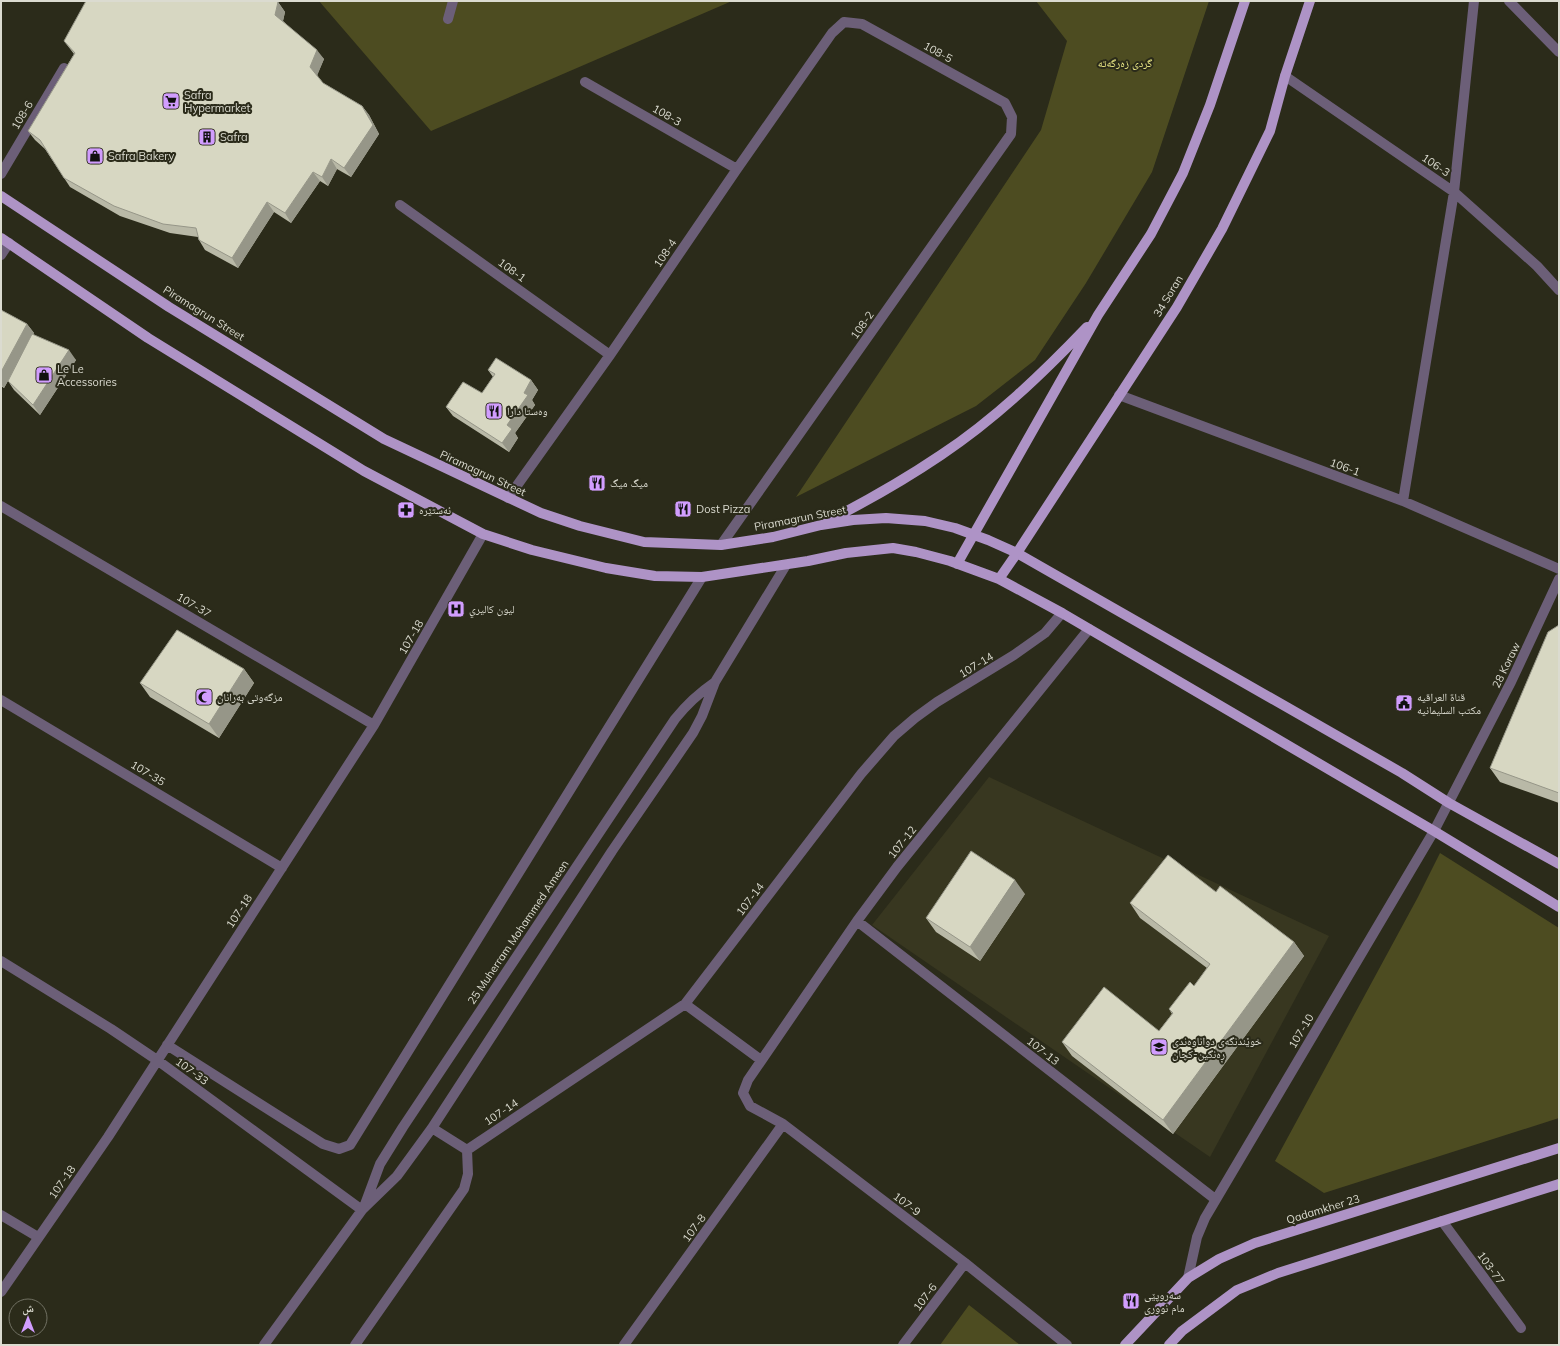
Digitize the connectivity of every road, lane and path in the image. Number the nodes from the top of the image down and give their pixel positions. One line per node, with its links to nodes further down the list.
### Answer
1 (454, 1): 6 (street)
2 (1245, 1): 21 (main road)
3 (1310, 1): 10 (main road, 34 Soran)
4 (1474, 1): 15 (street)
5 (1509, 1): 8 (street)
6 (448, 19)
7 (844, 22): 12 (street, 108-5); 13 (street, 108-4)
8 (1559, 52)
9 (64, 68): 14 (street, 108-6)
10 (1285, 76): 15 (street, 106-3); 23 (main road, 34 Soran)
11 (585, 82): 13 (street, 108-3)
12 (1012, 116): 30 (street, 108-2)
13 (737, 169): 22 (street, 108-4)
14 (1, 174)
15 (1454, 192): 20 (street, 106-3); 25 (street)
16 (1, 196): 24 (main road, Piramagrun Street)
17 (400, 205): 22 (street, 108-1)
18 (5, 240): 19 (street); 28 (main road)
19 (1, 255)
20 (1559, 290)
21 (1098, 315): 27 (main road); 29 (main road)
22 (610, 355): 24 (street, 108-4)
23 (1118, 395): 25 (street, 106-1); 31 (main road, 34 Soran)
24 (508, 498): 30 (main road, Piramagrun Street)
25 (1403, 501): 34 (street, 106-1)
26 (1, 506): 42 (street, 107-37)
27 (821, 525): 29 (main road, Piramagrun Street); 30 (main road, Piramagrun Street)
28 (483, 534): 35 (main road); 42 (street, 107-18)
29 (974, 534): 31 (main road, Piramagrun Street); 32 (main road)
30 (722, 545)
31 (1018, 553): 36 (main road, 34 Soran); 43 (main road, Piramagrun Street)
32 (957, 564): 33 (main road); 36 (main road)
33 (786, 565): 35 (main road); 40 (street, 25 Muherram Mohammed Ameen)
34 (1559, 569)
35 (702, 577): 51 (street)
36 (999, 579): 38 (main road)
37 (1559, 579): 43 (street, 28 Koraw)
38 (1062, 613): 39 (main road); 50 (street, 107-14)
39 (1089, 629): 44 (main road); 48 (street, 107-12)
40 (715, 682): 56 (street, 25 Muherram Mohammed Ameen); 61 (street, 25 Muherram Mohammed Ameen)
41 (1, 700): 46 (street, 107-35)
42 (374, 725): 46 (street, 107-18)
43 (1449, 803): 44 (street, 107-10); 45 (main road, Piramagrun Street)
44 (1434, 831): 47 (main road); 60 (street, 107-10)
45 (1559, 864)
46 (282, 868): 51 (street, 107-18)
47 (1559, 908)
48 (856, 921): 53 (street, 107-12); 60 (street, 107-13)
49 (1, 961): 52 (street, 107-33)
50 (685, 1004): 53 (street); 58 (street, 107-14)
51 (166, 1045): 52 (street, 107-18)
52 (157, 1060): 61 (street, 107-33); 64 (street, 107-18)
53 (761, 1060): 54 (street, 107-12)
54 (748, 1080): 55 (street, 107-9)
55 (782, 1124): 65 (street, 107-9); 71 (street, 107-8)
56 (432, 1128): 58 (street); 61 (street, 25 Muherram Mohammed Ameen)
57 (1559, 1148): 66 (main road, Qadamkher 23)
58 (467, 1150): 70 (street)
59 (1559, 1184): 63 (main road)
60 (1215, 1200): 66 (street, 107-10)
61 (362, 1210): 69 (street, 25 Muherram Mohammed Ameen)
62 (1, 1215): 64 (street)
63 (1442, 1221): 68 (street, 103-77); 75 (main road)
64 (38, 1237): 67 (street, 107-18)
65 (965, 1263): 72 (street, 107-6); 73 (street, 107-9)
66 (1188, 1278): 74 (main road, Qadamkher 23)
67 (1, 1292)
68 (1521, 1328)
69 (264, 1345)
70 (355, 1345)
71 (624, 1345)
72 (903, 1345)
73 (1067, 1345)
74 (1125, 1345)
75 (1169, 1345)

